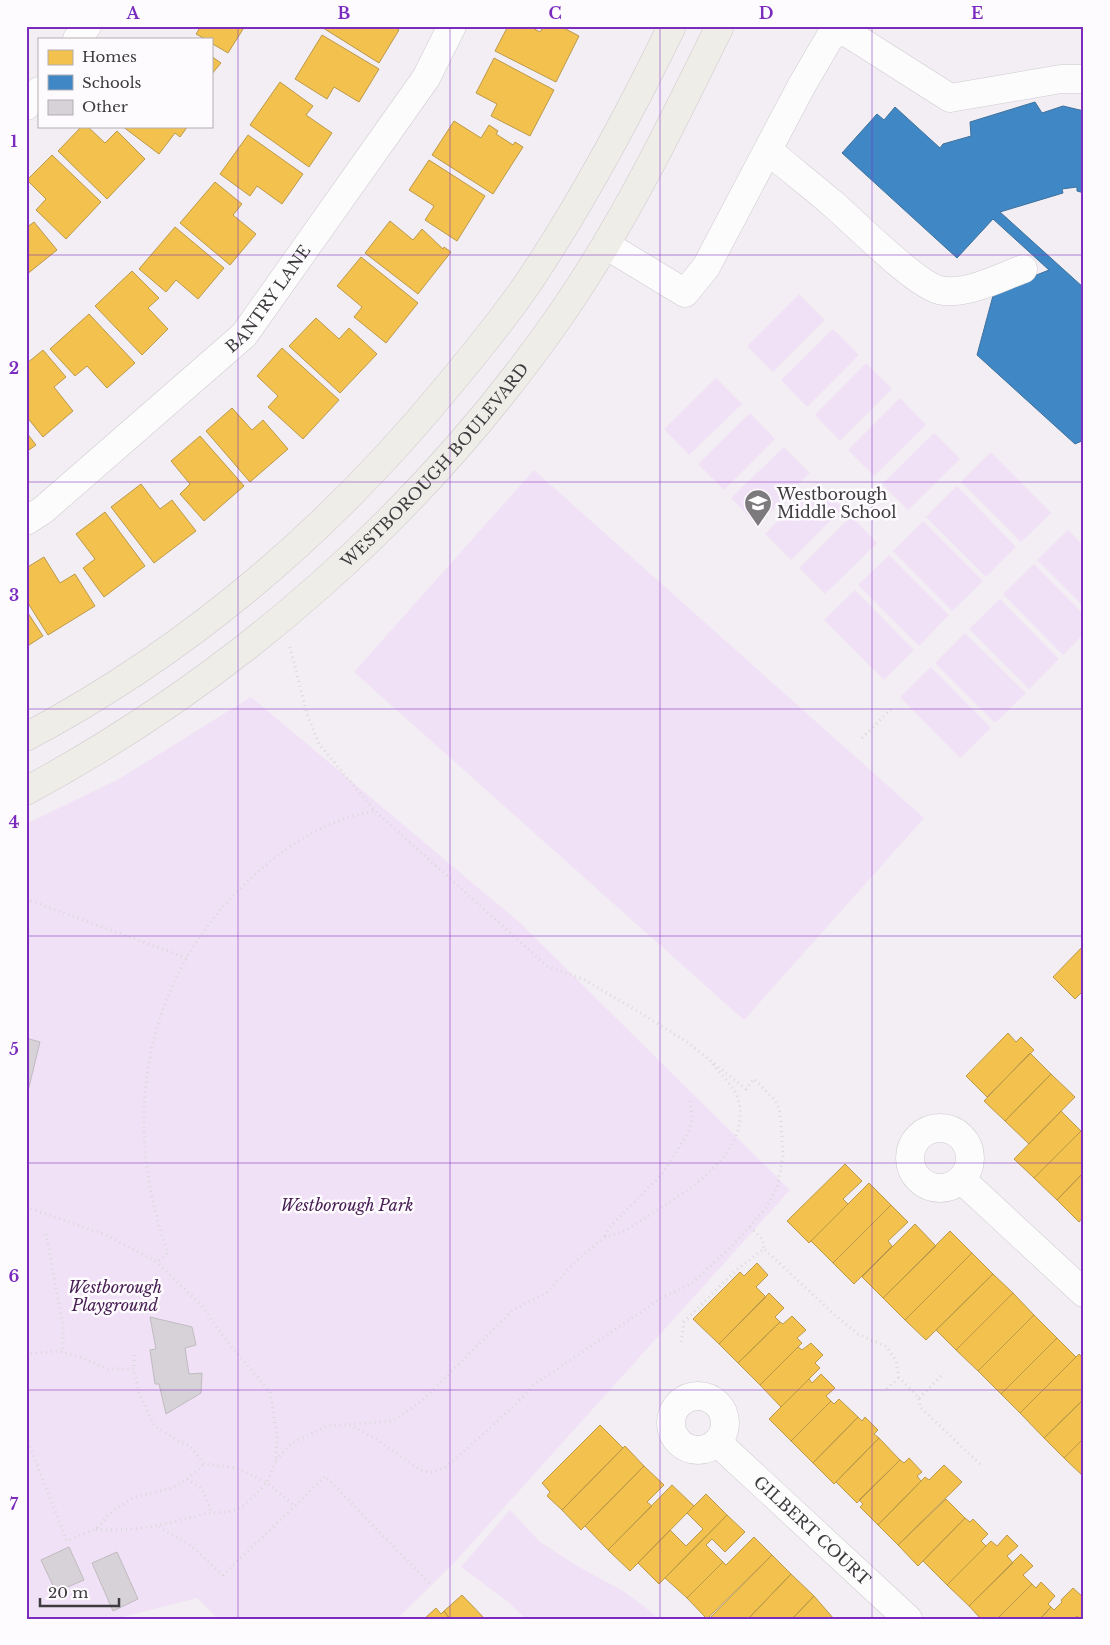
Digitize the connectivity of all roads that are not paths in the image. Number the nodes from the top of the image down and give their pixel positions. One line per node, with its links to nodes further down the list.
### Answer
1 (87, 26): 5 (street)
2 (452, 26): 12 (street, BANTRY LANE)
3 (672, 26): 13 (main road)
4 (720, 26): 10 (main road, WESTBOROUGH BOULEVARD)
5 (78, 38)
6 (1084, 79): 9 (street)
7 (38, 92): 8 (street)
8 (26, 106)
9 (768, 151): 10 (street); 11 (street)
10 (606, 245): 14 (main road, WESTBOROUGH BOULEVARD)
11 (1023, 269)
12 (26, 521)
13 (26, 737)
14 (26, 791)
15 (961, 1179): 16 (street)
16 (1084, 1293)
17 (717, 1442): 18 (street, GILBERT COURT)
18 (908, 1619)

